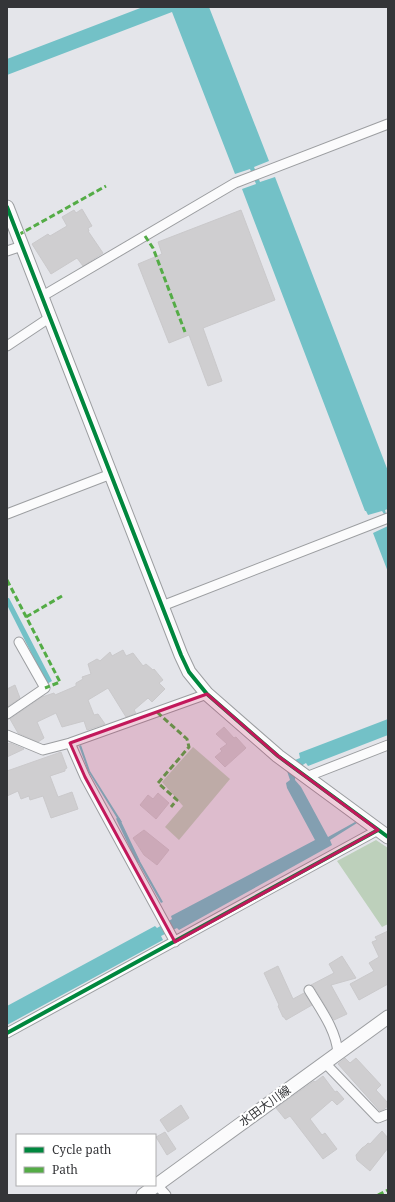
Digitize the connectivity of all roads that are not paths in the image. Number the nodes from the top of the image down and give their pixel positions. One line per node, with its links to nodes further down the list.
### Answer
1 (388, 124): 5 (street)
2 (7, 207): 3 (street)
3 (22, 246): 4 (street); 5 (street)
4 (7, 251)
5 (41, 296): 6 (street)
6 (50, 318): 7 (street); 8 (street)
7 (7, 346)
8 (111, 474): 9 (street); 11 (street)
9 (7, 514)
10 (388, 518): 11 (street)
11 (162, 606): 13 (street)
12 (19, 642): 14 (street)
13 (207, 694): 16 (street); 18 (street)
14 (7, 714)
15 (7, 735): 16 (street)
16 (70, 743): 20 (street)
17 (388, 745): 18 (street)
18 (305, 776): 19 (street)
19 (383, 834): 20 (street)
20 (174, 939): 23 (street)
21 (309, 990): 24 (street)
22 (388, 1017): 24 (street, 水田大川線)
23 (7, 1033)
24 (338, 1053): 25 (street, 水田大川線)
25 (324, 1062): 26 (street); 27 (street, 水田大川線)
26 (388, 1114)
27 (157, 1185): 30 (street)
28 (156, 1186): 29 (street, 水田大川線)
29 (143, 1195)
30 (166, 1195)

